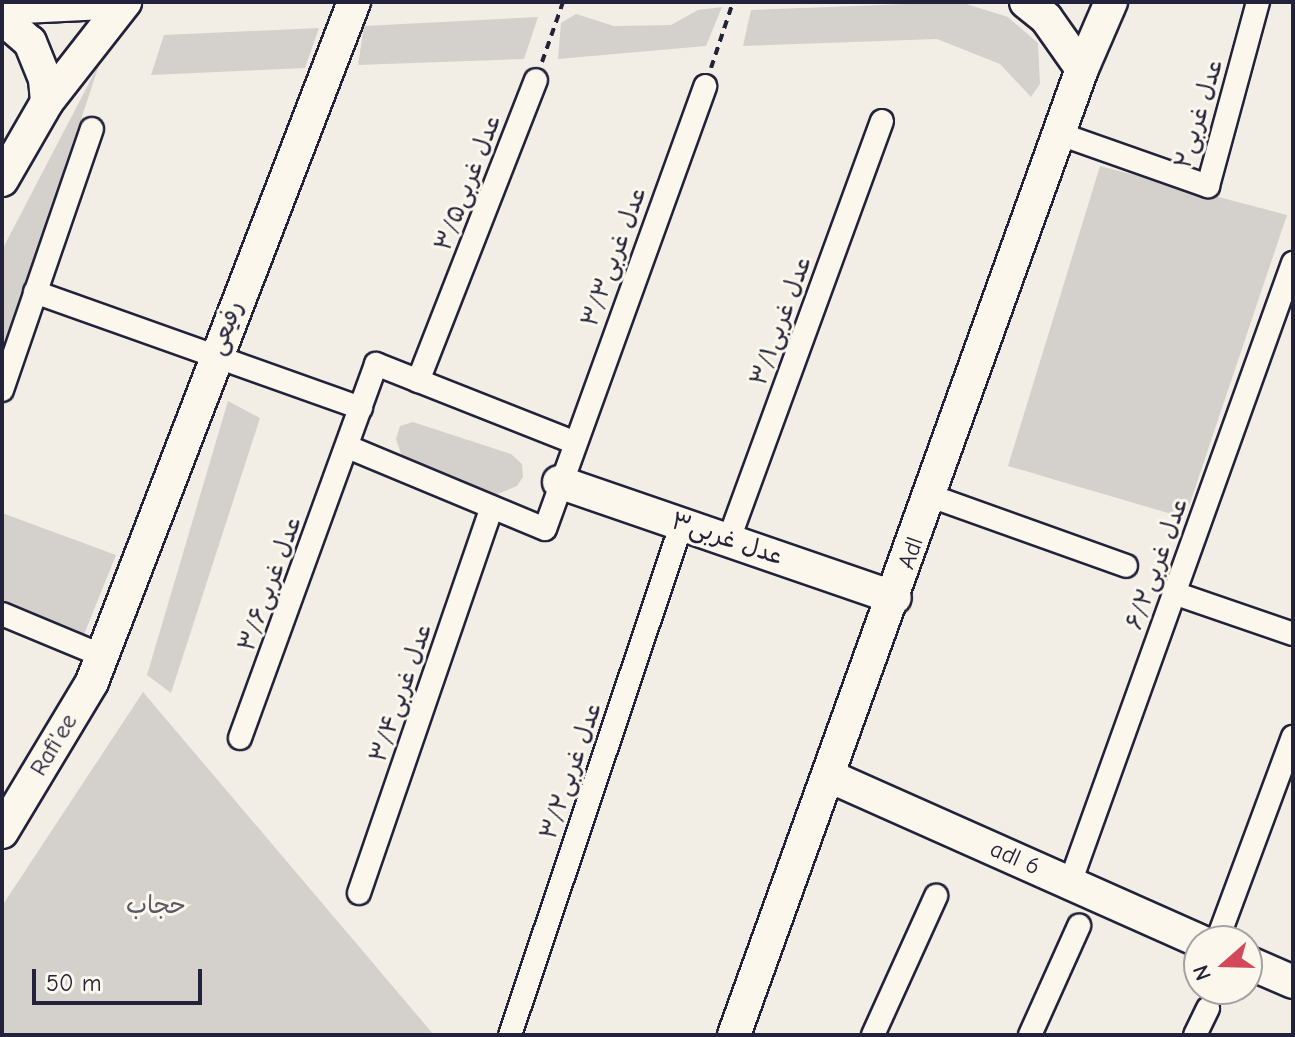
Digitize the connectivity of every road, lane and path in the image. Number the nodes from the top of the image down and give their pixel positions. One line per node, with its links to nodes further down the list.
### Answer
1 (125, 2): 8 (street); 13 (street)
2 (354, 2): 20 (street, رفیعی)
3 (563, 2): 11 (path)
4 (733, 2): 12 (path)
5 (1026, 2): 10 (street)
6 (1111, 2): 10 (street, Adl)
7 (1258, 2): 16 (street, عدل غربی۲)
8 (2, 8)
9 (2, 18): 13 (street)
10 (1082, 69): 16 (street, Adl)
11 (536, 80): 21 (street, عدل غربی۳/۵)
12 (705, 86): 24 (street, عدل غربی۳/۳)
13 (47, 102): 17 (street)
14 (882, 121): 30 (street, عدل غربی۳/۱)
15 (92, 129): 19 (street)
16 (1060, 134): 27 (street, Adl)
17 (2, 180)
18 (1293, 263): 32 (street, ۶/۲عدل غربی)
19 (35, 292): 20 (street); 22 (street)
20 (215, 356): 23 (street); 36 (street, رفیعی)
21 (418, 381): 23 (street, عدل غربی۳/۶); 24 (street)
22 (2, 390)
23 (361, 408): 25 (street, عدل غربی۳/۶)
24 (573, 442): 26 (street, عدل غربی۳/۳)
25 (348, 447): 28 (street); 38 (street, عدل غربی۳/۶)
26 (559, 482): 28 (street, عدل غربی۳/۳); 29 (street, عدل غربی۳)
27 (931, 496): 31 (street); 33 (street, Adl)
28 (491, 510): 42 (street, عدل غربی۳/۴)
29 (682, 523): 30 (street, عدل غربی۳); 50 (street, عدل غربی۳/۲)
30 (729, 539): 33 (street, عدل غربی۳)
31 (1126, 566)
32 (1174, 593): 35 (street); 41 (street, ۶/۲عدل غربی)
33 (895, 598): 39 (street, Adl)
34 (2, 614): 36 (street)
35 (1293, 634)
36 (103, 656): 40 (street, Rafi'ee)
37 (1293, 737): 44 (street)
38 (240, 738)
39 (829, 776): 41 (street, adl 6); 51 (street, Adl)
40 (2, 832)
41 (1070, 883): 46 (street, adl 6)
42 (359, 893)
43 (936, 896): 52 (street)
44 (1223, 925)
45 (1079, 926): 53 (street)
46 (1183, 933)
47 (1263, 969): 48 (street)
48 (1293, 982)
49 (1208, 1008): 54 (street)
50 (510, 1035)
51 (734, 1035)
52 (873, 1035)
53 (1030, 1035)
54 (1195, 1035)

